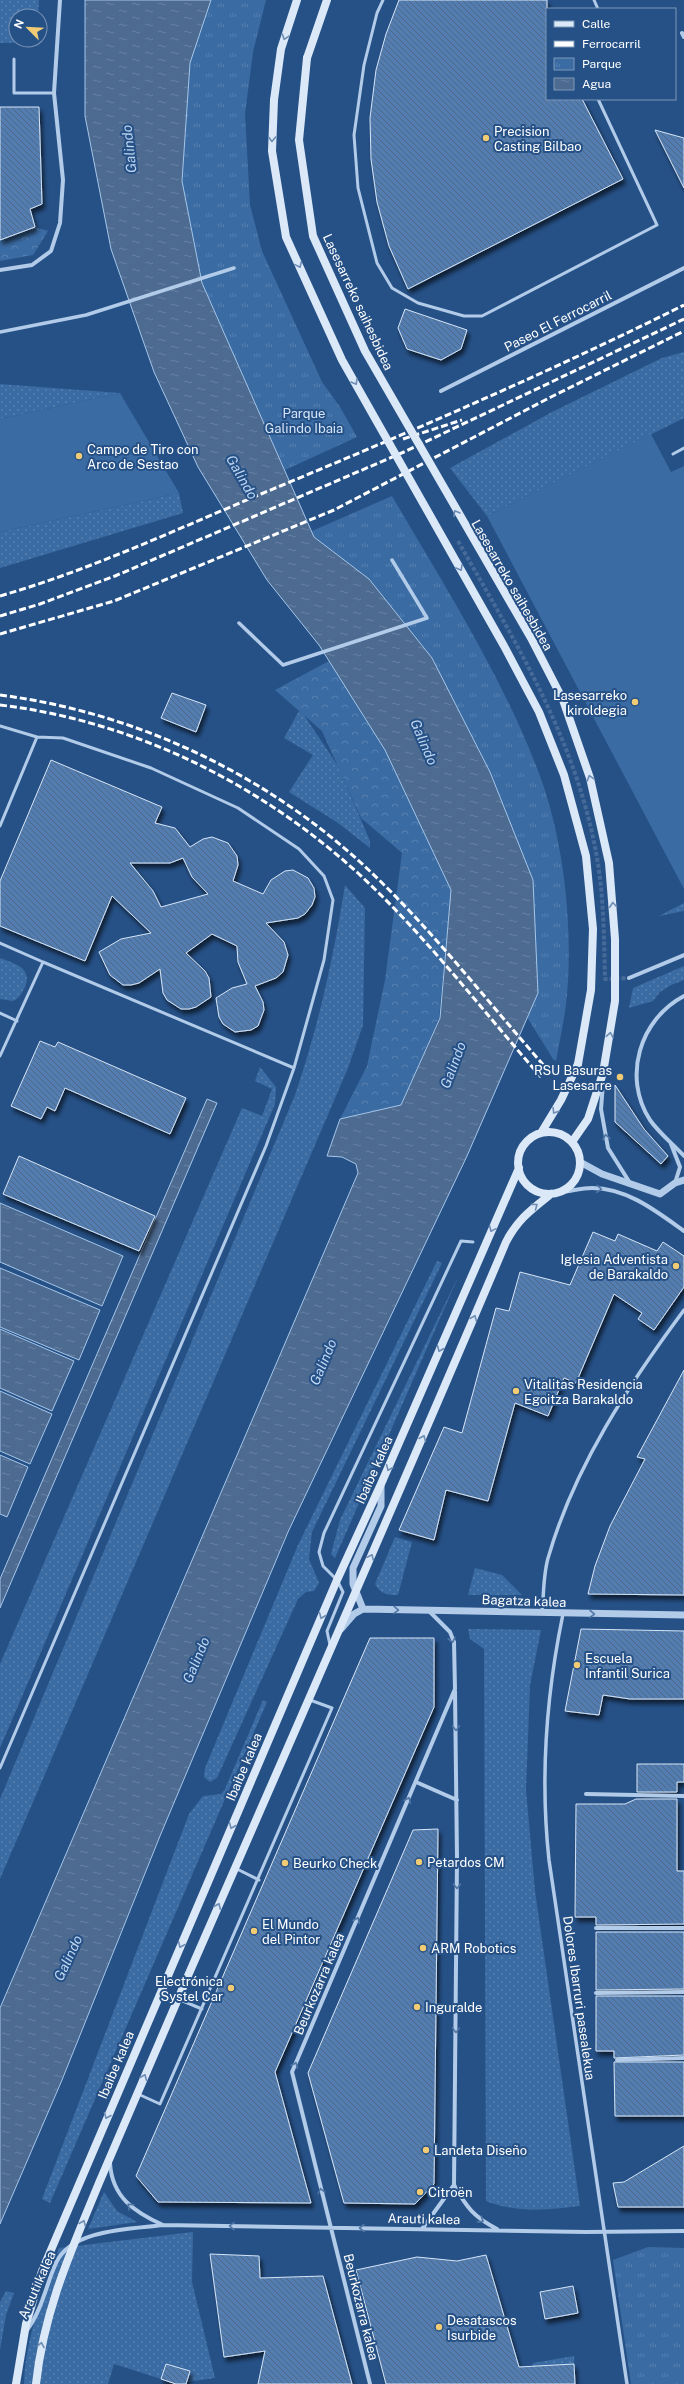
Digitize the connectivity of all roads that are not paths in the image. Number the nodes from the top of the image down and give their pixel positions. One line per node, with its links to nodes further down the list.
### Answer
1 (60, 0): 6 (street)
2 (297, 0): 30 (main road, one-way to 30, bridge)
3 (327, 0): 29 (main road, Lasesarreko saihesbidea, one-way to 3, bridge)
4 (383, 0): 7 (lane)
5 (14, 59): 6 (lane)
6 (54, 93): 10 (street)
7 (598, 100)
8 (234, 268): 11 (street)
9 (684, 268): 12 (street, Paseo El Ferrocarril)
10 (0, 270)
11 (0, 332)
12 (441, 391)
13 (684, 448): 14 (lane)
14 (673, 454)
15 (392, 560): 16 (street)
16 (239, 623)
17 (0, 726): 18 (lane)
18 (37, 737): 19 (lane); 28 (lane)
19 (0, 826)
20 (0, 943): 22 (lane)
21 (684, 955): 23 (street)
22 (43, 962): 26 (lane); 28 (lane)
23 (629, 978)
24 (684, 996): 31 (street)
25 (0, 1013): 26 (lane)
26 (17, 1021): 27 (lane)
27 (0, 1056)
28 (294, 1068): 56 (lane)
29 (603, 1073): 32 (main road, Lasesarreko saihesbidea); 37 (street, one-way to 29)
30 (541, 1133): 32 (main road); 35 (main road)
31 (670, 1140): 33 (street); 38 (street)
32 (572, 1142): 34 (main road)
33 (684, 1156)
34 (580, 1162): 37 (street); 39 (main road)
35 (518, 1168): 40 (main road); 44 (main road, Ibaibe kalea, one-way to 44)
36 (684, 1180): 38 (street)
37 (630, 1183): 38 (street)
38 (675, 1183)
39 (561, 1192): 40 (main road); 41 (street, one-way to 41)
40 (551, 1194): 46 (main road, one-way to 40)
41 (684, 1231)
42 (473, 1242): 45 (lane)
43 (684, 1310): 49 (street)
44 (382, 1484): 45 (main road, Ibaibe kalea); 46 (street)
45 (337, 1580): 53 (lane); 81 (main road, Ibaibe kalea, one-way to 81)
46 (356, 1593): 47 (street); 52 (main road)
47 (363, 1609): 48 (street, Bagatza kalea, one-way to 48); 52 (street)
48 (429, 1610): 49 (street, Bagatza kalea); 54 (street, Beurkozarra kalea, one-way to 54)
49 (542, 1612): 50 (street, Bagatza kalea)
50 (563, 1614): 51 (street, Bagatza kalea, one-way to 51); 79 (street, Dolores Ibarruri pasealekua)
51 (684, 1615)
52 (338, 1633): 53 (main road)
53 (331, 1649): 55 (main road)
54 (455, 1689): 57 (street, Beurkozarra kalea); 60 (street, one-way to 60)
55 (309, 1699): 61 (main road); 62 (lane)
56 (0, 1768)
57 (416, 1782): 60 (street); 75 (street, Beurkozarra kalea, one-way to 57)
58 (586, 1794): 59 (street)
59 (684, 1796)
60 (457, 1800): 73 (street, one-way to 73)
61 (235, 1868): 62 (lane); 67 (main road, one-way to 61)
62 (259, 1880): 68 (lane)
63 (596, 1928): 64 (street)
64 (684, 1928)
65 (684, 1992): 66 (street)
66 (596, 1993)
67 (178, 1999): 68 (lane); 71 (main road, one-way to 67)
68 (202, 2009): 71 (lane)
69 (684, 2058): 70 (street)
70 (617, 2060)
71 (137, 2094): 72 (main road)
72 (110, 2158): 74 (street, Arauti kalea, one-way to 72); 80 (main road, one-way to 72)
73 (454, 2185): 76 (street); 77 (street, one-way to 77)
74 (163, 2225): 75 (street, Arauti kalea, one-way to 74); 80 (street, Arauti kalea)
75 (331, 2228): 76 (street, Arauti kalea, one-way to 75); 84 (street, Beurkozarra kalea)
76 (422, 2229): 77 (street, Arauti kalea)
77 (499, 2230): 79 (street, Arauti kalea)
78 (684, 2231): 79 (street, Arauti kalea)
79 (604, 2232): 85 (street, Dolores Ibarruri pasealekua)
80 (74, 2243): 81 (street, Arauti kalea); 83 (main road, one-way to 80)
81 (24, 2335): 82 (main road, Ibaibe kalea)
82 (16, 2384)
83 (36, 2384)
84 (370, 2384)
85 (627, 2384)

